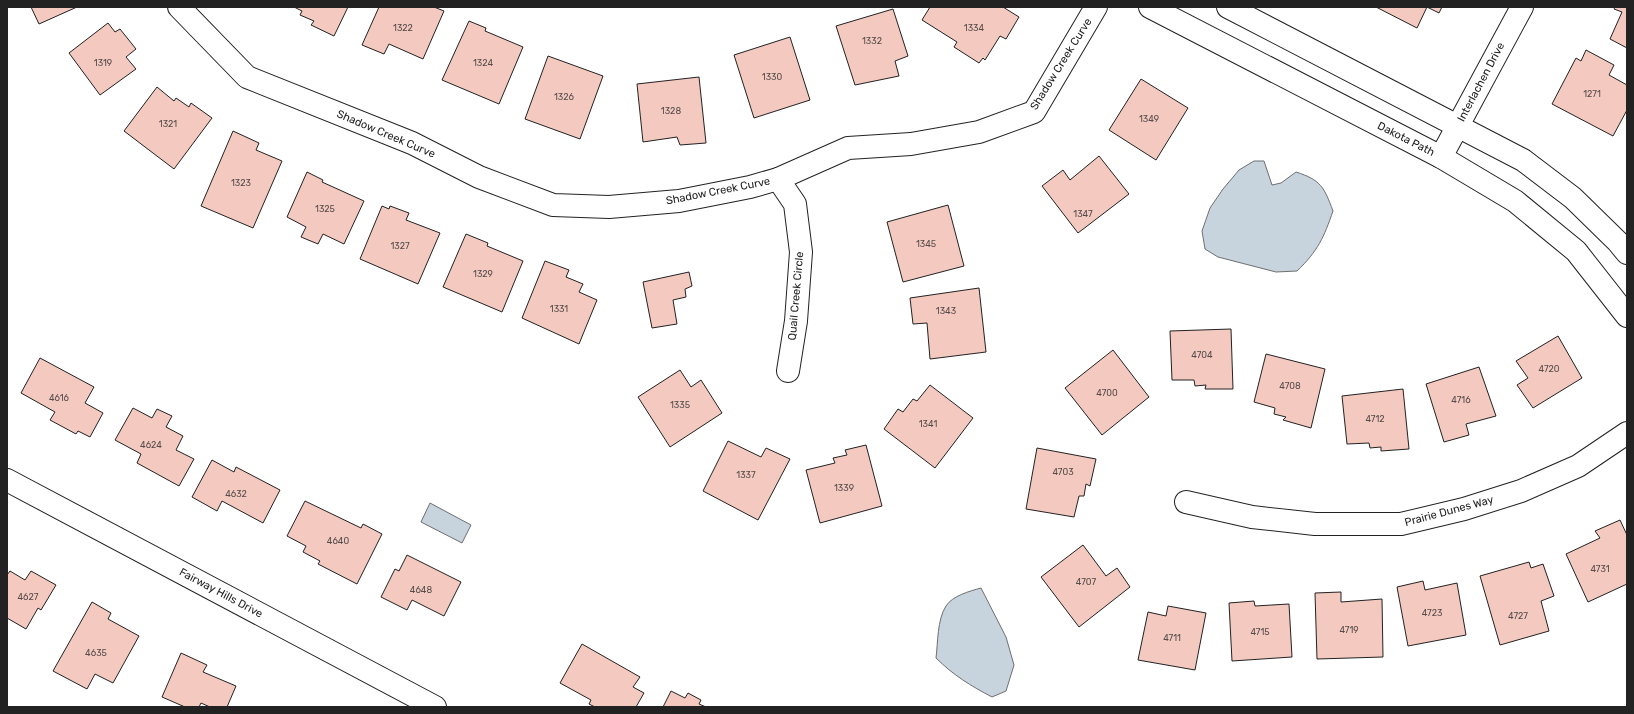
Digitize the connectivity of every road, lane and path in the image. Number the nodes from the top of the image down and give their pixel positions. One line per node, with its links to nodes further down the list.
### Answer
1 (180, 7): 8 (street, Shadow Creek Curve)
2 (1096, 7): 8 (street, Shadow Creek Curve)
3 (1150, 7): 7 (street, Dakota Path)
4 (1228, 7): 6 (street)
5 (1522, 7): 6 (street, Interlachen Drive)
6 (1458, 126): 7 (street, Interlachen Drive); 9 (street)
7 (1441, 157): 10 (street, Dakota Path)
8 (778, 179): 11 (street, Quail Creek Circle)
9 (1627, 253)
10 (1627, 316)
11 (788, 371)
12 (1627, 434): 14 (street, Prairie Dunes Way)
13 (7, 480): 15 (street, Fairway Hills Drive)
14 (1186, 502)
15 (427, 705)

